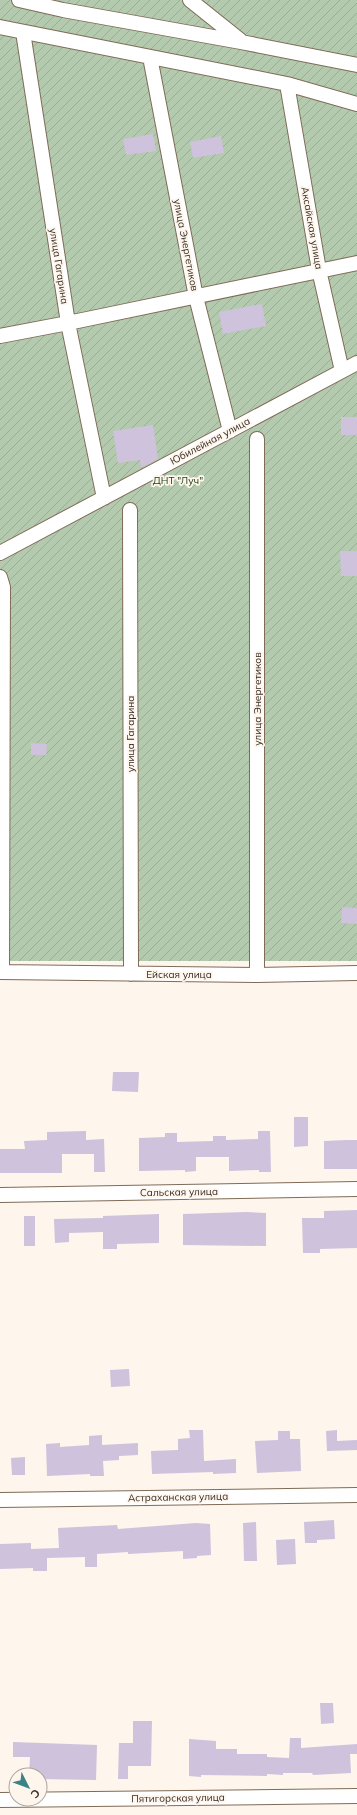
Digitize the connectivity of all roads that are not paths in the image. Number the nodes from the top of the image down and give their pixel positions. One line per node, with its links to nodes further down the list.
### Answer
1 (19, 0): 3 (street)
2 (190, 0): 6 (street)
3 (68, 5): 6 (street)
4 (0, 27): 5 (street)
5 (23, 32): 7 (street); 14 (street, улица Гагарина)
6 (241, 42): 8 (street)
7 (150, 57): 9 (street); 13 (street, улица Энергетиков)
8 (357, 65)
9 (287, 84): 10 (street); 12 (street, Аксайская улица)
10 (357, 104)
11 (357, 263): 12 (street)
12 (319, 270): 13 (street); 17 (street, Аксайская улица)
13 (196, 297): 14 (street); 18 (street, улица Энергетиков)
14 (68, 323): 15 (street); 20 (street, улица Гагарина)
15 (0, 336)
16 (357, 363): 17 (street, Юбилейная улица)
17 (342, 371): 18 (street, Юбилейная улица)
18 (230, 431): 20 (street, Юбилейная улица)
19 (257, 439): 28 (street, улица Энергетиков)
20 (104, 498): 22 (street, Юбилейная улица)
21 (130, 510): 27 (street, улица Гагарина)
22 (0, 554)
23 (0, 577): 24 (street)
24 (1, 802): 25 (street)
25 (1, 968): 27 (street, Ейская улица)
26 (357, 973): 28 (street, Ейская улица)
27 (130, 974): 28 (street, Ейская улица)
28 (257, 975)
29 (357, 1189): 30 (street, Сальская улица)
30 (0, 1194)
31 (357, 1495): 32 (street, Астраханская улица)
32 (0, 1500)
33 (357, 1796): 34 (street, Пятигорская улица)
34 (0, 1800)

